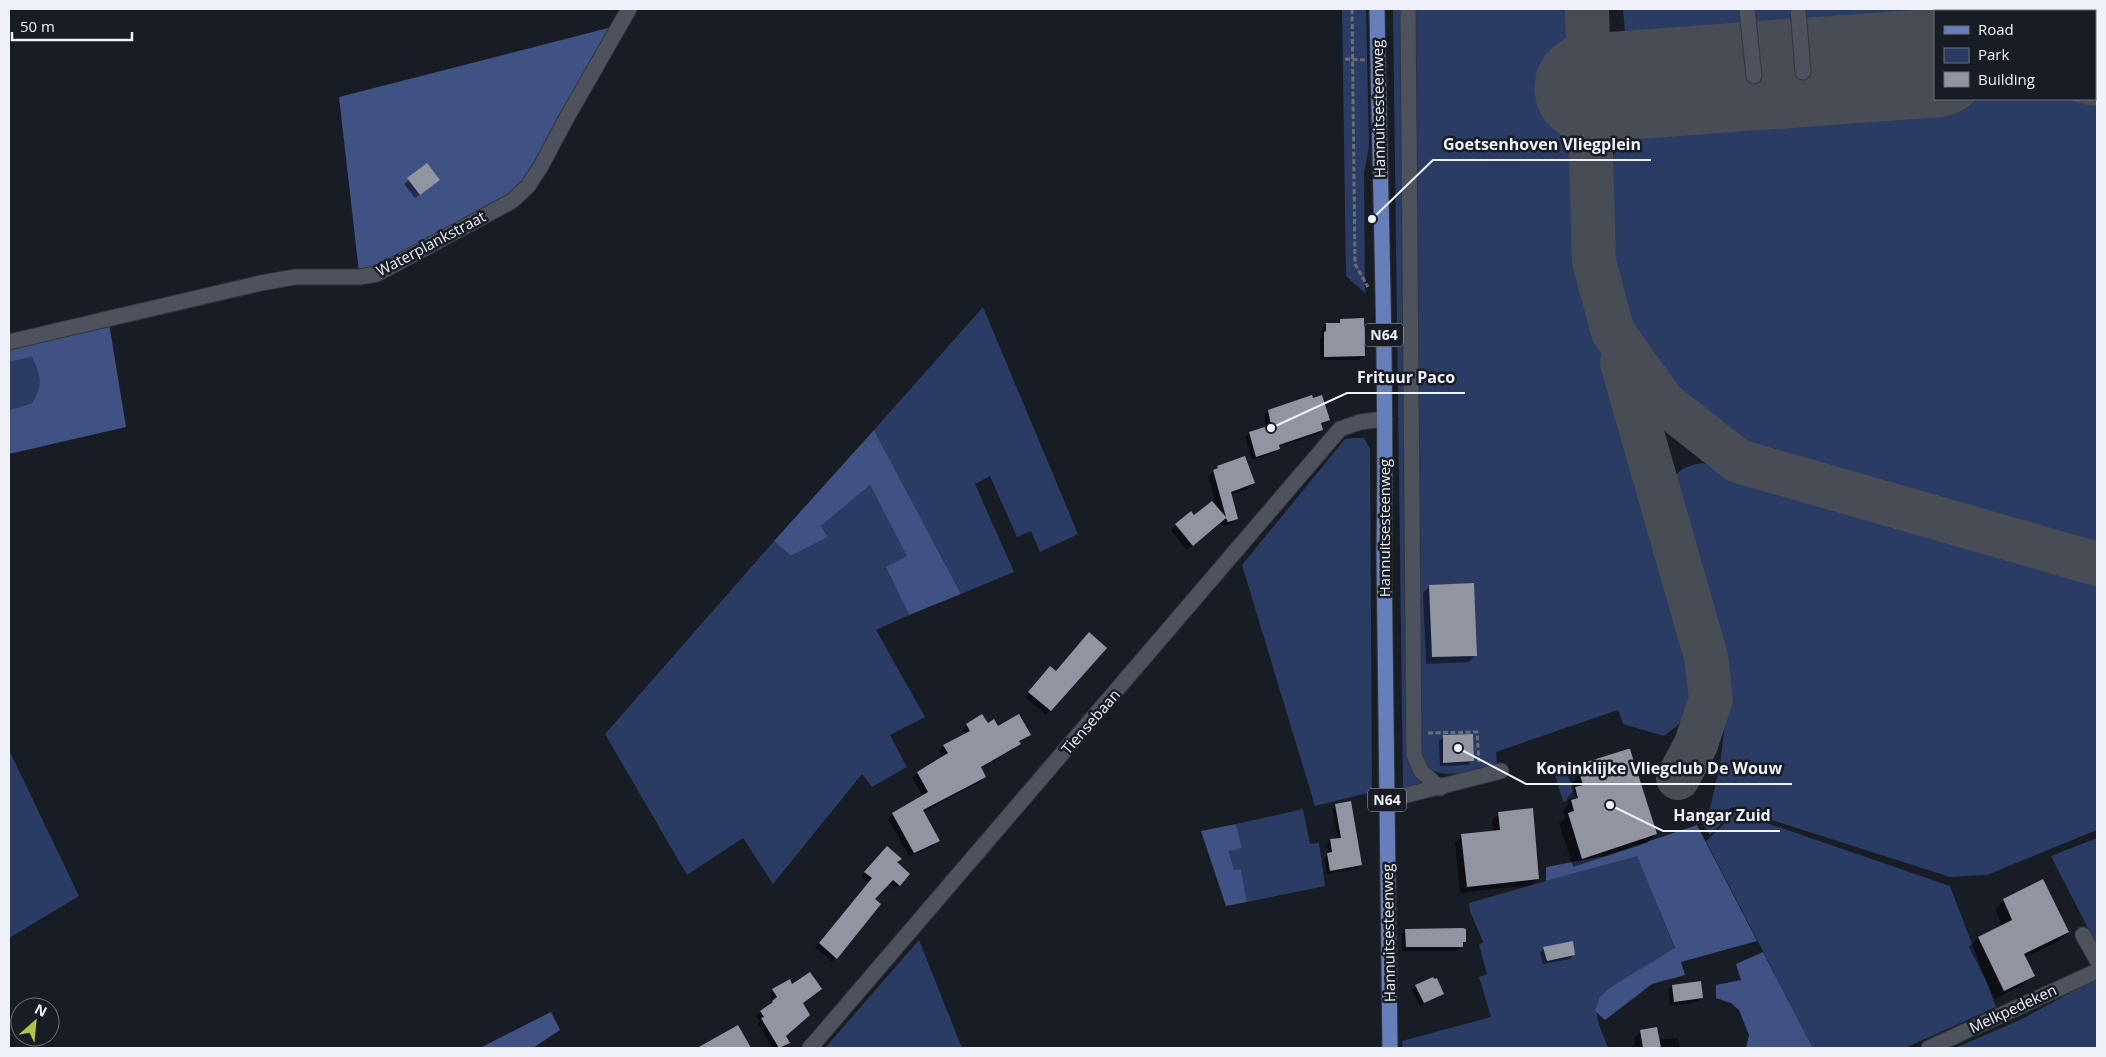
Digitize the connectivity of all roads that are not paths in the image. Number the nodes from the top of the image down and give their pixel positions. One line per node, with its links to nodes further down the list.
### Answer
1 (629, 9): 8 (street, Waterplankstraat)
2 (1377, 9): 9 (main road, Hannuitsesteenweg / N64)
3 (1408, 9): 11 (street)
4 (1747, 9): 7 (street)
5 (1798, 9): 6 (street)
6 (1803, 72)
7 (1754, 76)
8 (9, 342)
9 (1385, 419): 12 (main road, Hannuitsesteenweg / N64); 16 (street, Tiensebaan)
10 (1501, 772): 11 (street)
11 (1440, 788): 12 (street)
12 (1387, 800): 17 (main road, Hannuitsesteenweg / N64)
13 (2083, 935): 14 (street)
14 (2097, 960)
15 (2097, 971): 18 (street, Melkpedeken)
16 (810, 1048)
17 (1390, 1048)
18 (1929, 1048)

